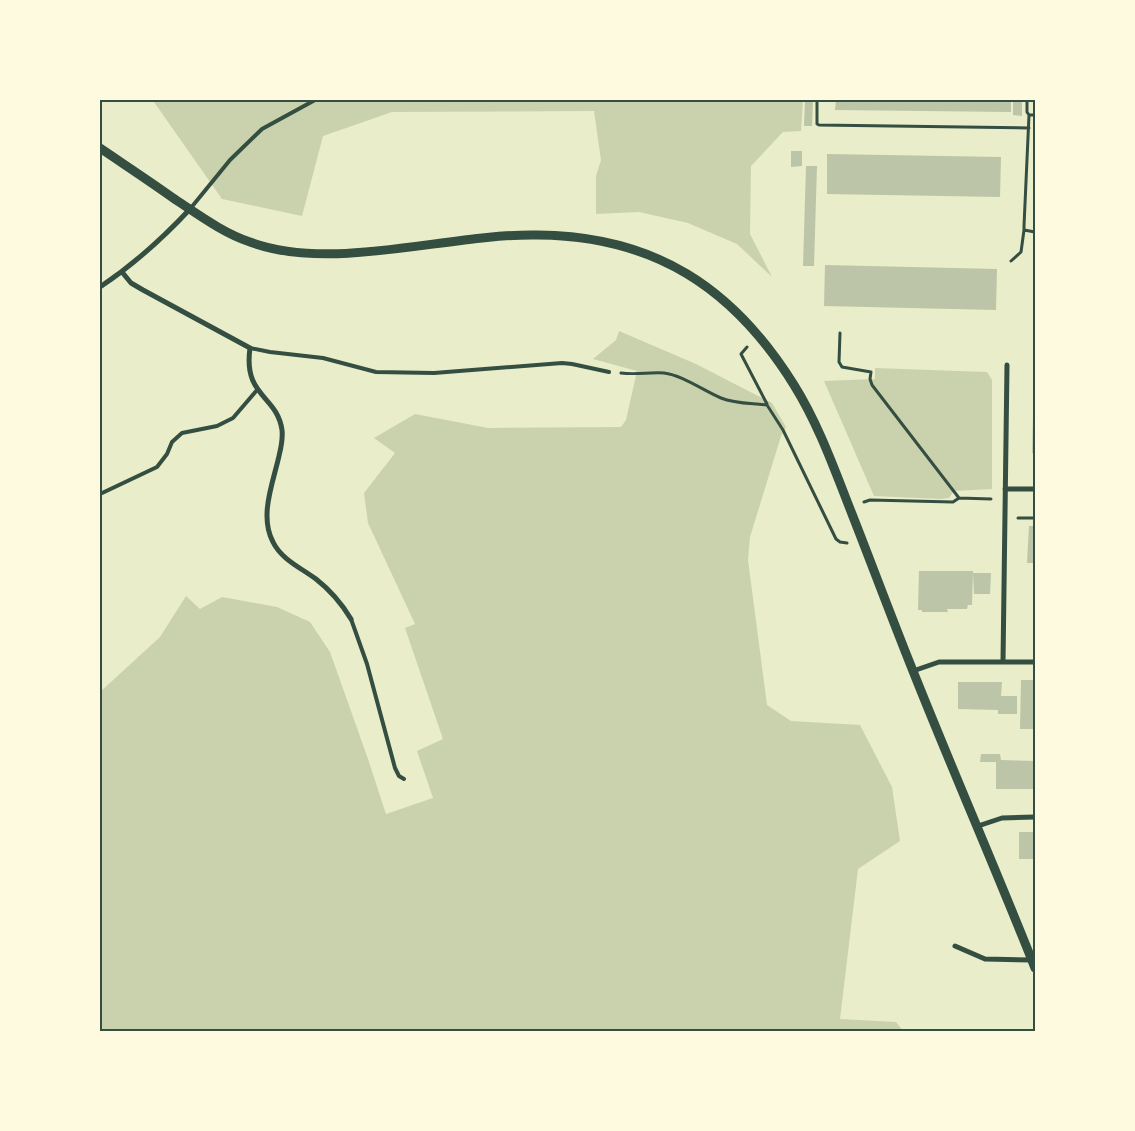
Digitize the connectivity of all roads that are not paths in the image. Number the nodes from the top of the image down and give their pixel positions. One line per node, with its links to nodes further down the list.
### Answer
1 (315, 100): 3 (lane)
2 (100, 148): 3 (street)
3 (190, 209): 4 (street); 16 (street)
4 (122, 272): 5 (street); 6 (street)
5 (100, 287)
6 (250, 348): 8 (lane); 9 (street)
7 (1008, 365): 10 (street)
8 (609, 372)
9 (257, 390): 12 (lane); 13 (street)
10 (1005, 489): 11 (street); 14 (street)
11 (1035, 489)
12 (100, 494)
13 (351, 619): 17 (lane)
14 (1003, 662): 15 (street); 16 (street)
15 (1035, 662)
16 (913, 671): 19 (street)
17 (404, 779)
18 (1035, 817): 19 (street)
19 (978, 826): 21 (street)
20 (955, 946): 21 (street)
21 (1034, 963)

